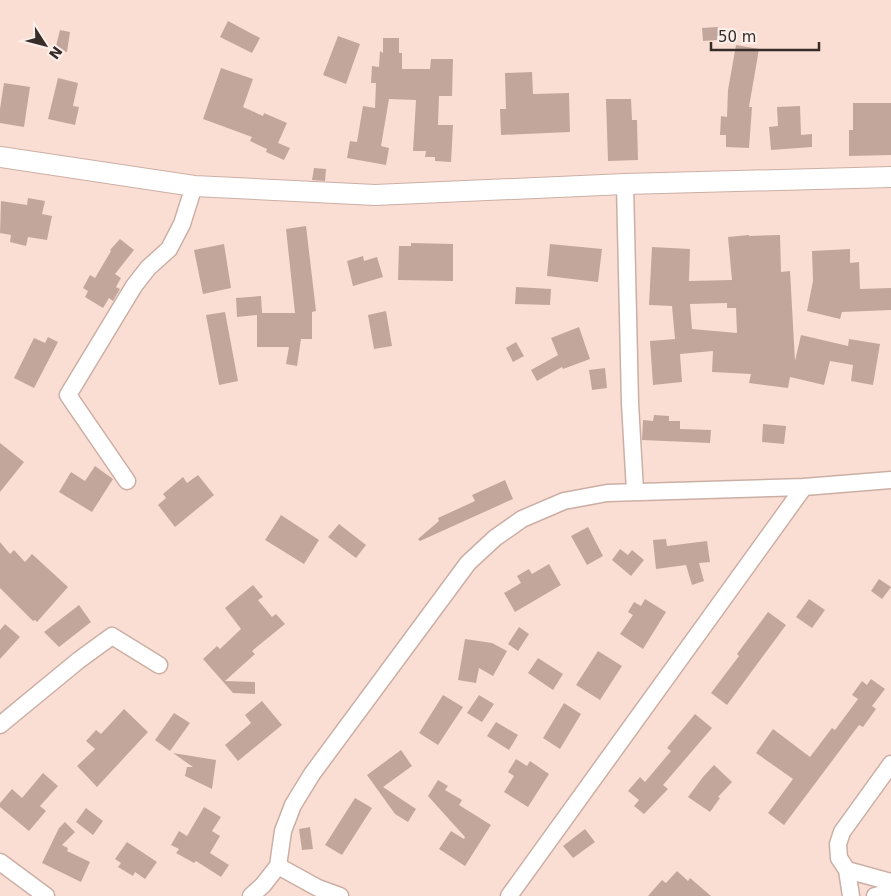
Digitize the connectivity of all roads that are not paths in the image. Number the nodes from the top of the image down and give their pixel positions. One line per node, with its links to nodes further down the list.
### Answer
1 (0, 157): 4 (street)
2 (891, 177): 3 (street)
3 (626, 184): 4 (street); 8 (street)
4 (194, 186): 6 (street)
5 (891, 480): 7 (street)
6 (127, 481)
7 (804, 487): 8 (street); 20 (street)
8 (635, 492): 13 (street)
9 (159, 665): 10 (street)
10 (0, 725)
11 (891, 764): 14 (street)
12 (0, 862): 17 (street)
13 (278, 866): 18 (street); 19 (street)
14 (847, 870): 15 (street); 21 (street)
15 (891, 882)
16 (891, 892): 22 (street)
17 (46, 896)
18 (250, 896)
19 (340, 896)
20 (509, 896)
21 (851, 896)
22 (875, 896)

